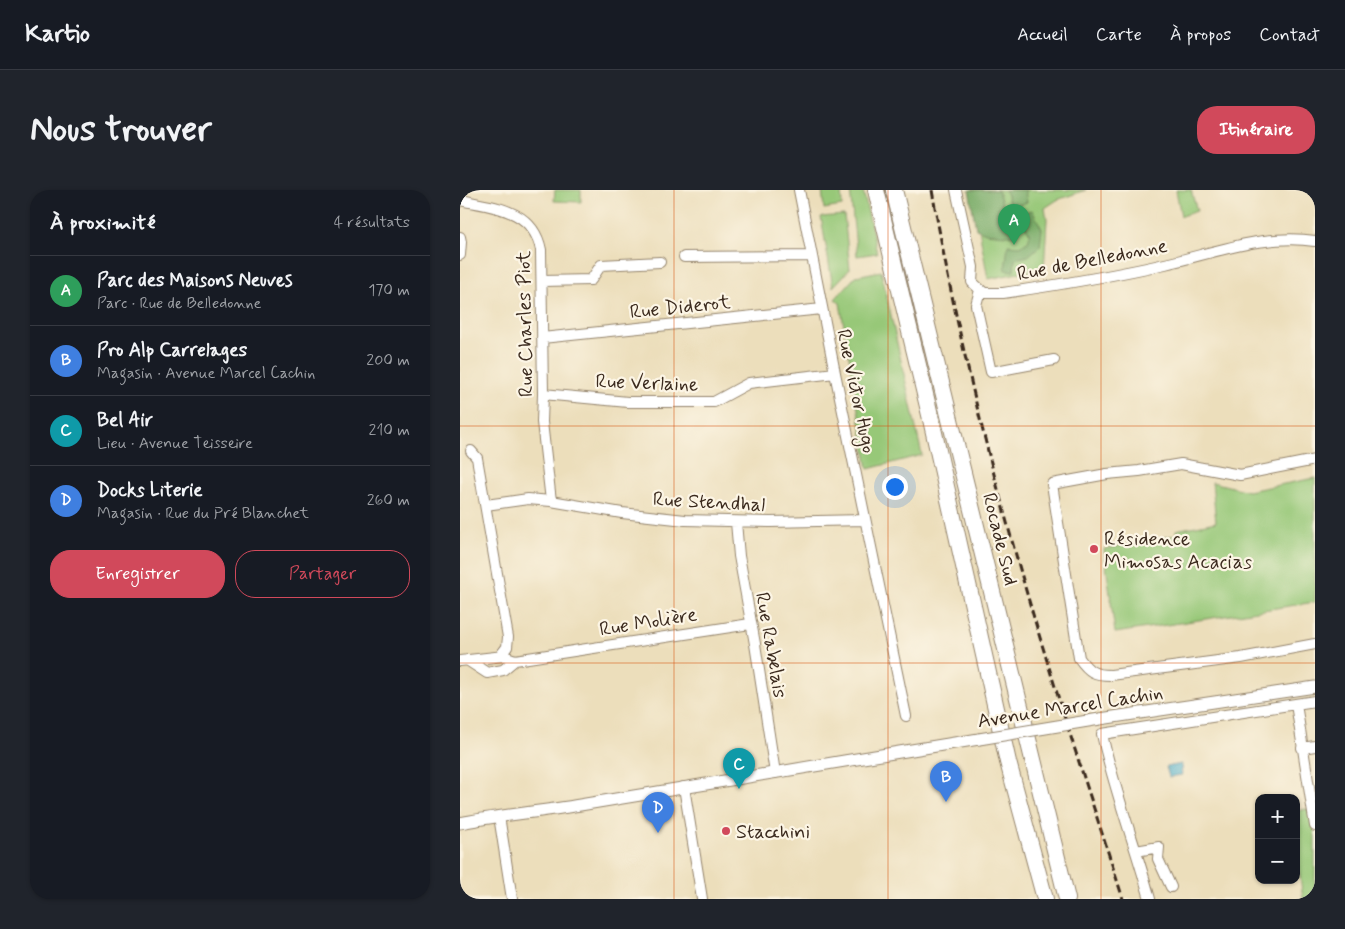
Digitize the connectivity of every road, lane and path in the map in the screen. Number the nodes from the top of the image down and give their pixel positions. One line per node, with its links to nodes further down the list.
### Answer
1 (800, 190): 9 (street, Rue Victor Hugo)
2 (876, 190): 47 (highway, Rocade Sud)
3 (894, 190): 48 (highway, Rocade Sud)
4 (956, 190): 13 (street)
5 (460, 200): 12 (street, Rue Charles Piot)
6 (460, 237): 8 (street)
7 (1315, 241): 13 (street, Rue de Belledonne)
8 (460, 255)
9 (812, 256): 10 (street); 14 (street, Rue Victor Hugo)
10 (684, 258)
11 (660, 262): 12 (street)
12 (542, 281): 15 (street, Rue Charles Piot)
13 (980, 290): 16 (street)
14 (822, 309): 15 (street, Rue Diderot); 17 (street, Rue Victor Hugo)
15 (542, 338): 18 (street, Rue Charles Piot)
16 (1054, 360)
17 (835, 373): 18 (street, Rue Verlaine); 23 (street, Rue Victor Hugo)
18 (543, 394): 21 (street, Rue Charles Piot)
19 (472, 451): 22 (street)
20 (1315, 460): 26 (street, Avenue Marcel Cachin)
21 (551, 501): 22 (street, Rue Stendhal); 24 (street, Rue Stendhal)
22 (486, 505): 27 (street)
23 (865, 520): 24 (street, Rue Stendhal); 35 (street, Rue Victor Hugo)
24 (736, 522): 25 (street, Rue Rabelais)
25 (750, 624): 29 (street, Rue Molière); 38 (street, Rue Rabelais)
26 (1315, 644)
27 (500, 656): 28 (street); 29 (street)
28 (483, 658): 30 (street); 31 (street)
29 (515, 660): 31 (street)
30 (463, 661): 31 (street)
31 (482, 670)
32 (1315, 687): 38 (street, Avenue Marcel Cachin, bridge)
33 (1315, 701): 34 (street)
34 (1296, 704): 37 (street); 43 (street)
35 (906, 716)
36 (1315, 746): 37 (street)
37 (1302, 748): 42 (street)
38 (775, 773): 39 (street, Avenue Marcel Cachin)
39 (684, 787): 40 (street, Avenue Marcel Cachin); 46 (street)
40 (495, 816): 41 (street, Avenue Marcel Cachin); 45 (street)
41 (460, 823)
42 (1315, 826)
43 (1136, 851): 44 (street); 49 (street)
44 (1171, 887)
45 (512, 899)
46 (702, 899)
47 (1045, 899)
48 (1066, 899)
49 (1150, 899)

